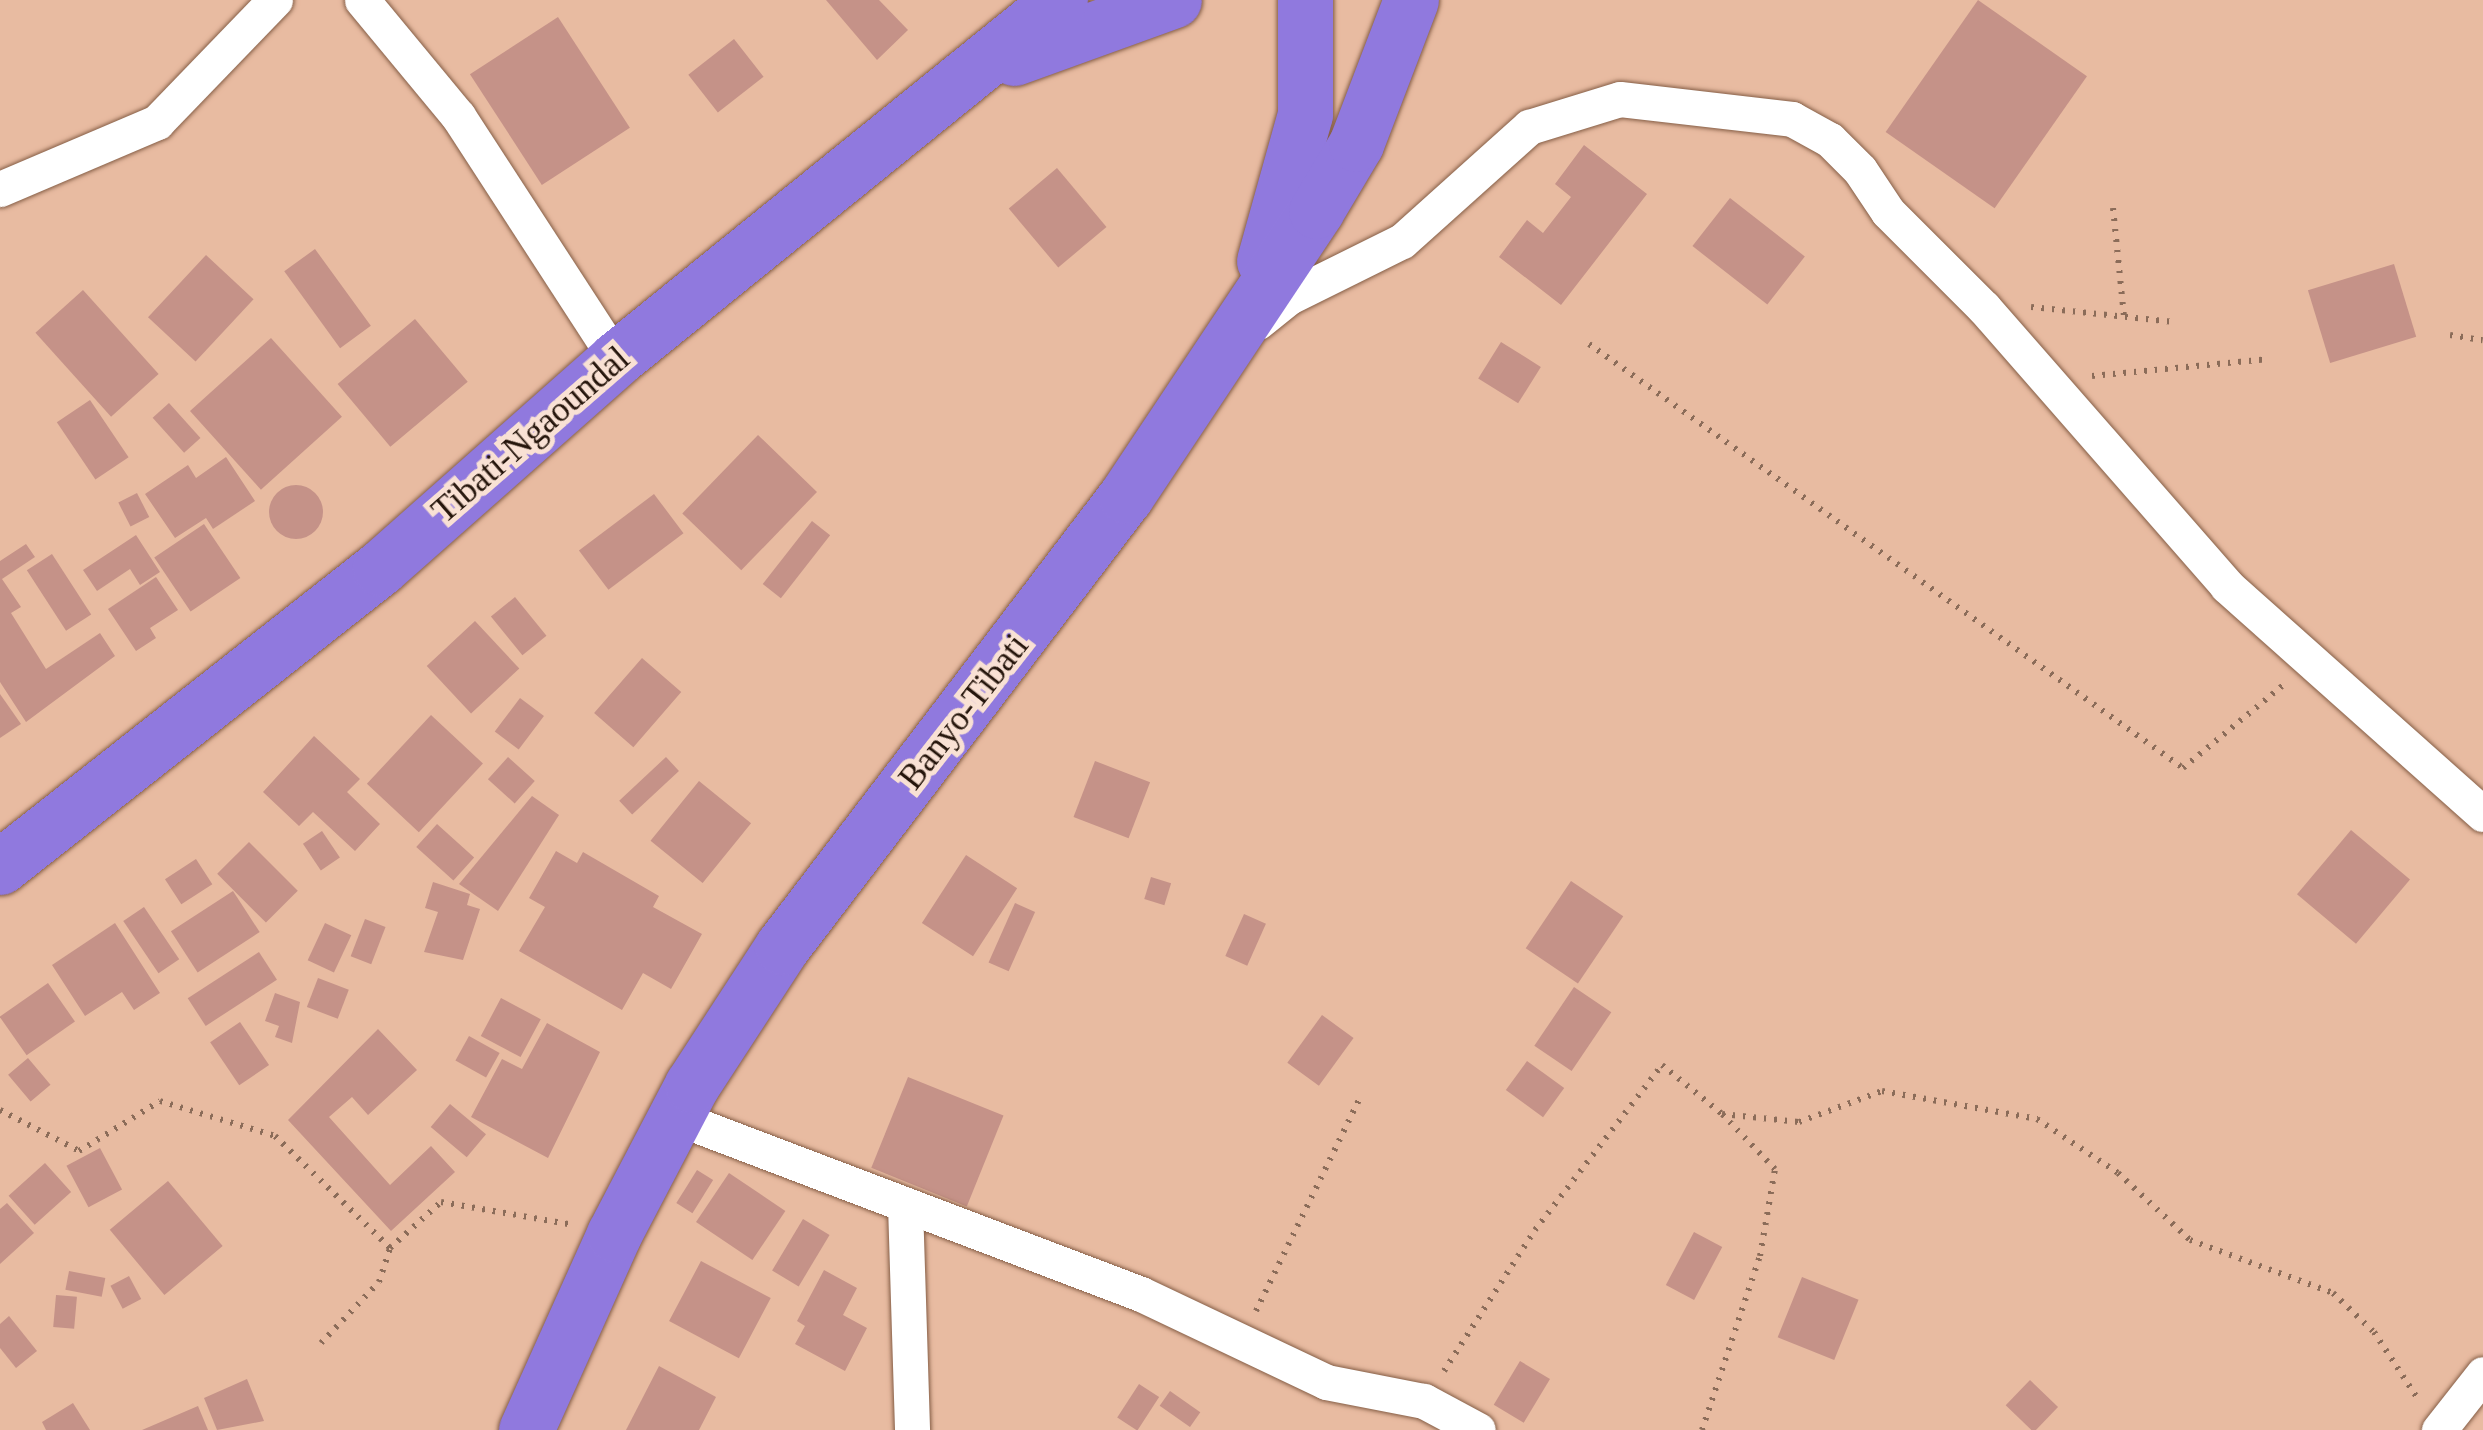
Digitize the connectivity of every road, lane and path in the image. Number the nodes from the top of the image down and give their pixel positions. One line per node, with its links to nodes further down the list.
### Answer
1 (275, 0): 8 (street)
2 (362, 0): 18 (street)
3 (1060, 0): 7 (highway, Tibati-Ngaoundal)
4 (1174, 0): 7 (highway)
5 (1305, 0): 10 (highway)
6 (1411, 0): 10 (highway, Banyo-Tibati)
7 (960, 78): 18 (highway, Tibati-Ngaoundal)
8 (0, 189)
9 (2113, 208): 12 (path)
10 (1254, 298): 17 (highway, Banyo-Tibati)
11 (1984, 308): 12 (path); 17 (street); 20 (street)
12 (2124, 316): 13 (path)
13 (2174, 322)
14 (2450, 335): 15 (path)
15 (2483, 340)
16 (1588, 344): 21 (path)
17 (1222, 351): 27 (highway, Banyo-Tibati)
18 (616, 359): 23 (highway, Tibati-Ngaoundal)
19 (2269, 359): 20 (path)
20 (2046, 380): 21 (street)
21 (2310, 663): 22 (street)
22 (2483, 814)
23 (0, 868)
24 (1361, 1096): 31 (path)
25 (0, 1110): 30 (path)
26 (1722, 1114): 34 (path); 35 (path); 39 (path)
27 (675, 1117): 28 (street); 29 (highway, Banyo-Tibati)
28 (905, 1205): 31 (street); 37 (street)
29 (614, 1234): 30 (path); 36 (highway, Banyo-Tibati)
30 (390, 1248): 32 (path)
31 (1242, 1339): 34 (street)
32 (321, 1343)
33 (2483, 1374): 35 (street)
34 (1424, 1401): 38 (street)
35 (2434, 1423)
36 (526, 1430)
37 (912, 1430)
38 (1478, 1430)
39 (1702, 1430)

